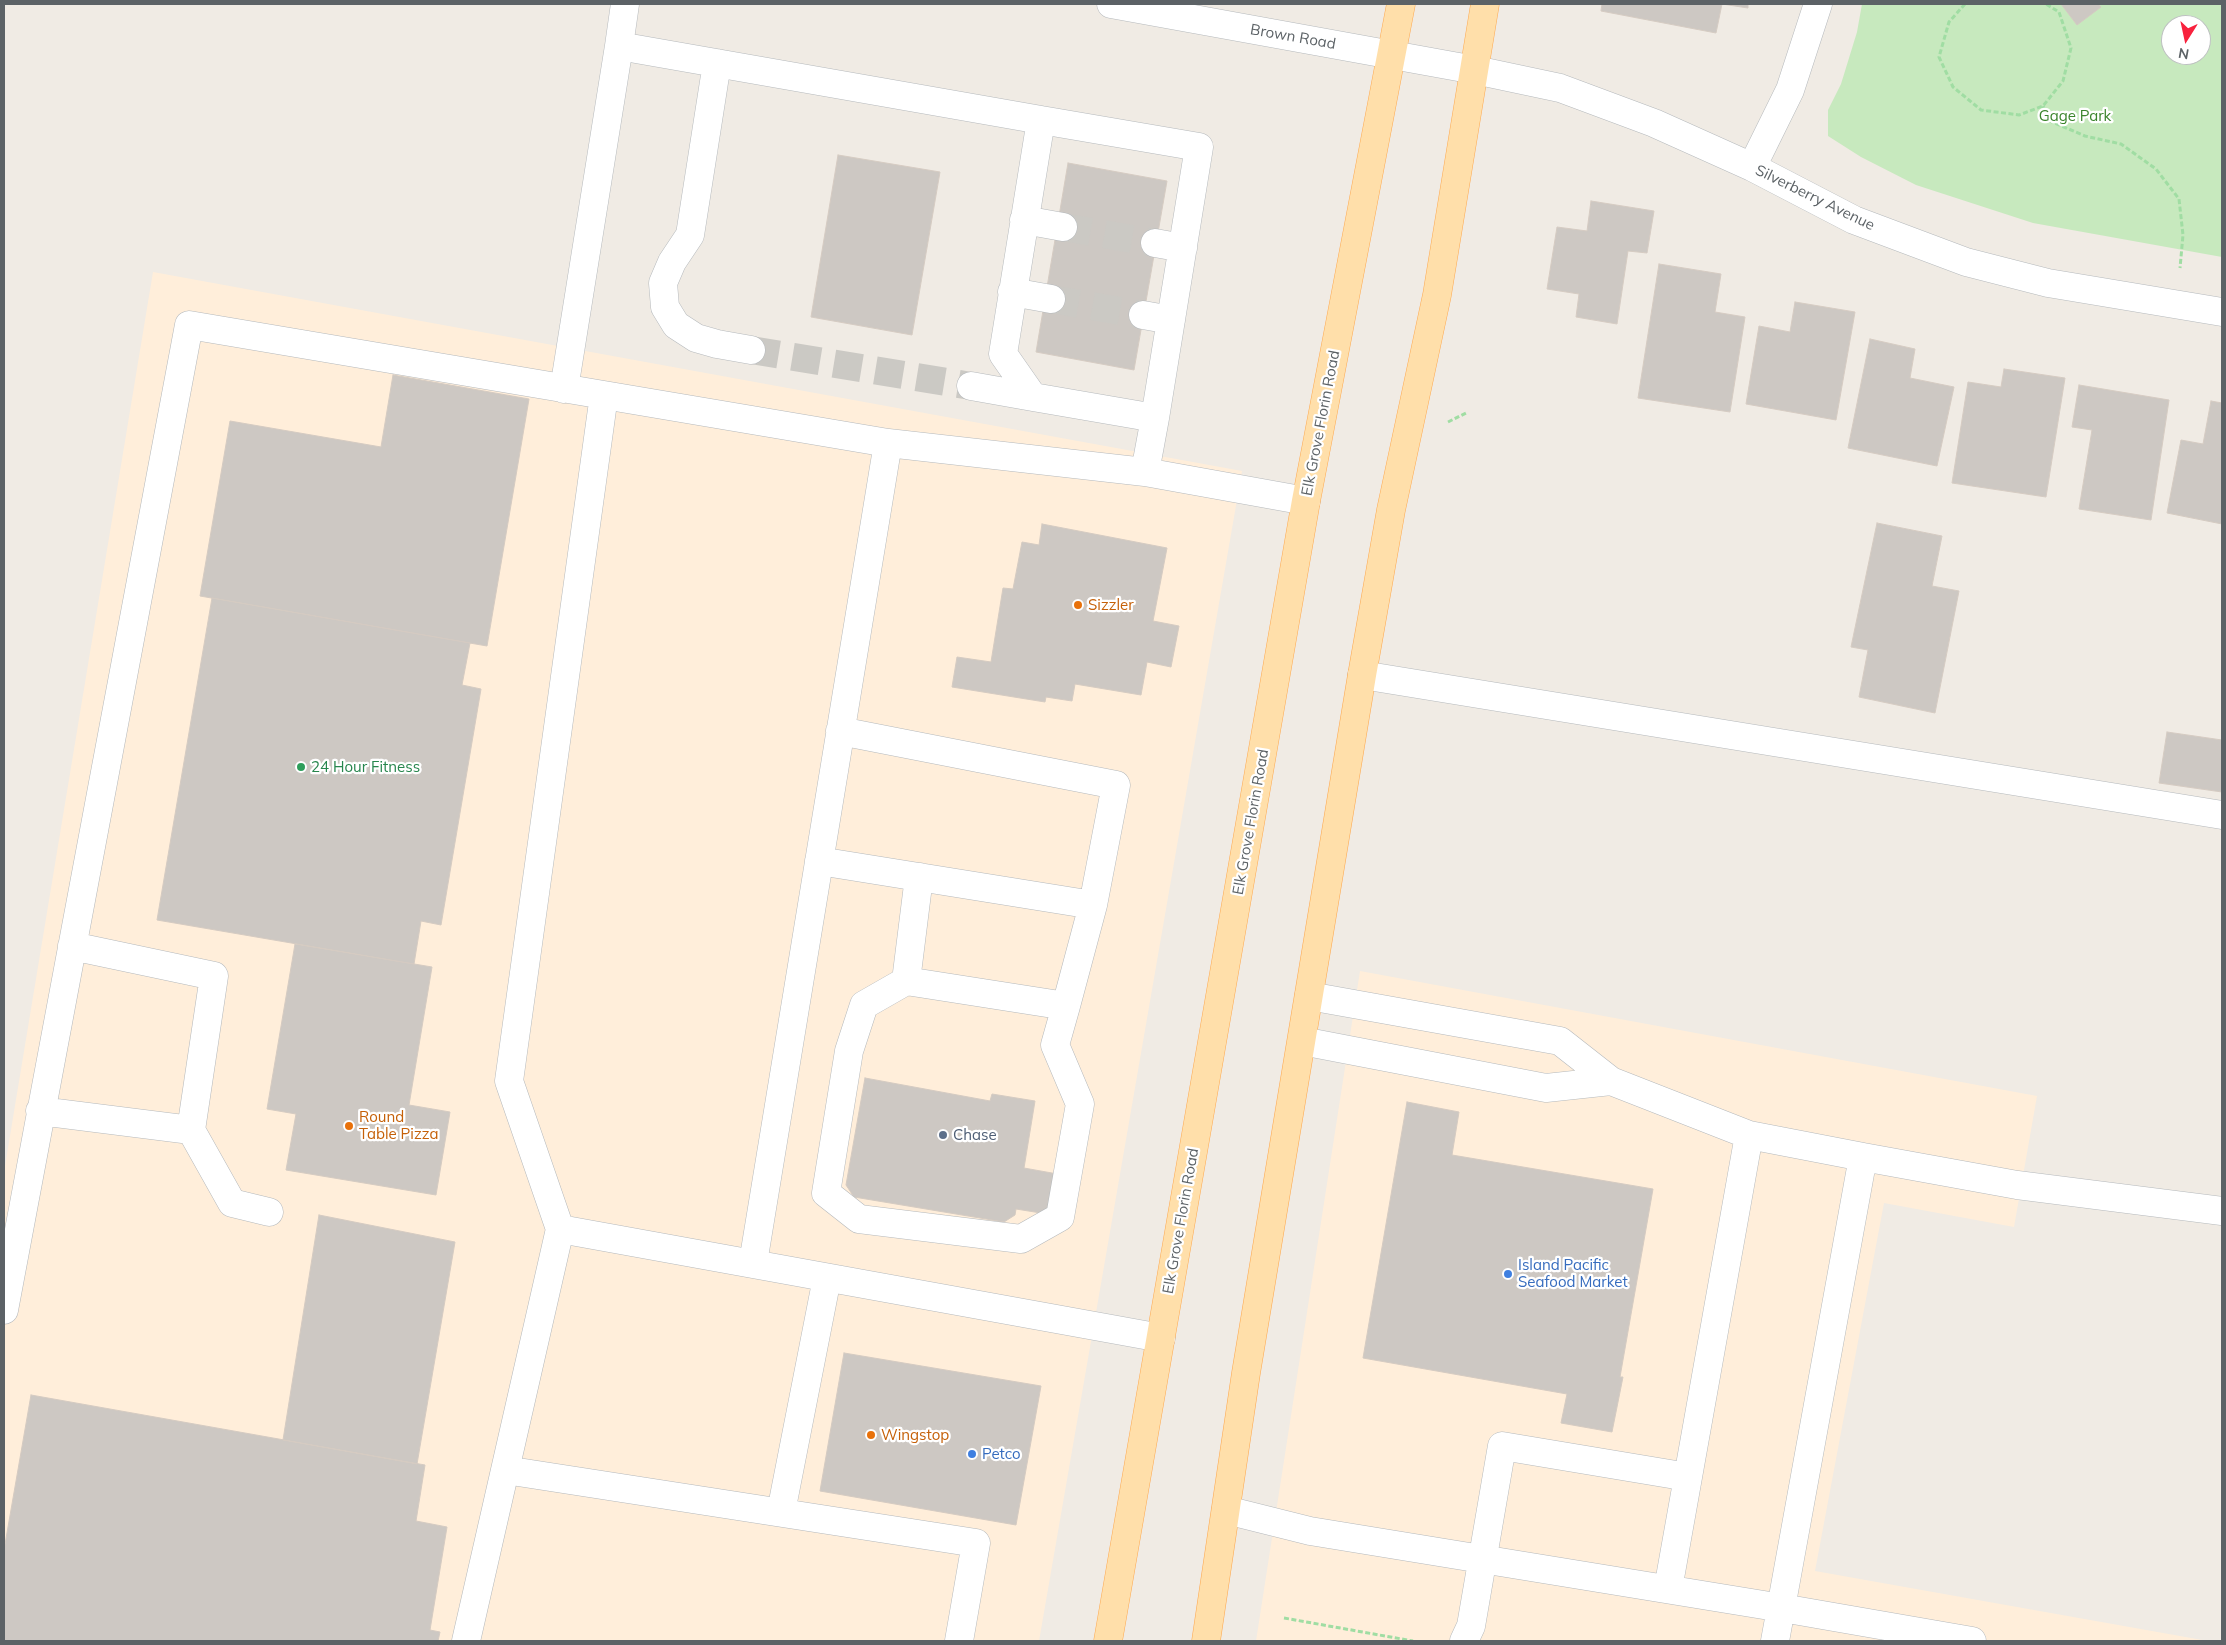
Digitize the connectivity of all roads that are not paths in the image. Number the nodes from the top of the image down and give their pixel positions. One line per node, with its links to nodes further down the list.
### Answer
1 (625, 4): 6 (street)
2 (1112, 4): 7 (street, Brown Road)
3 (1402, 4): 7 (main road, Elk Grove Florin Road)
4 (1485, 4): 9 (main road)
5 (1818, 4): 11 (street)
6 (619, 46): 8 (street); 23 (street)
7 (1391, 56): 9 (street, Brown Road); 29 (main road, Elk Grove Florin Road)
8 (717, 63): 10 (street); 21 (street)
9 (1475, 70): 11 (street, Silverberry Avenue); 30 (main road)
10 (1041, 120): 12 (street); 15 (street)
11 (1752, 167): 18 (street, Silverberry Avenue)
12 (1024, 220): 13 (street); 16 (street)
13 (1063, 227)
14 (1155, 243): 15 (street)
15 (1183, 248): 20 (street)
16 (1012, 292): 17 (street); 25 (street)
17 (1051, 299)
18 (2222, 312)
19 (1143, 315): 20 (street)
20 (1171, 320): 26 (street)
21 (751, 350)
22 (971, 386): 25 (street)
23 (564, 389): 24 (street); 36 (street)
24 (604, 395): 27 (street); 48 (street)
25 (1033, 397): 26 (street)
26 (1155, 418): 28 (street)
27 (888, 443): 28 (street); 31 (street)
28 (1144, 472): 29 (street)
29 (1306, 501): 53 (main road, Elk Grove Florin Road)
30 (1362, 675): 32 (street); 38 (main road)
31 (840, 731): 33 (street); 35 (street)
32 (2222, 815)
33 (819, 861): 34 (street); 50 (street)
34 (918, 877): 35 (street); 37 (street)
35 (1093, 905): 39 (street)
36 (72, 946): 42 (street); 43 (street)
37 (906, 981): 39 (street); 39 (street)
38 (1309, 996): 40 (main road); 41 (street)
39 (1066, 1006)
40 (1302, 1041): 41 (street); 56 (main road)
41 (1612, 1081): 44 (street)
42 (40, 1111): 43 (street); 49 (street)
43 (191, 1130): 47 (street)
44 (1749, 1135): 45 (street); 55 (street)
45 (1864, 1158): 46 (street); 60 (street)
46 (2222, 1210)
47 (269, 1212)
48 (560, 1229): 50 (street); 54 (street)
49 (9, 1246): 52 (street)
50 (753, 1263): 51 (street)
51 (827, 1278): 53 (street); 57 (street)
52 (4, 1310)
53 (1161, 1338): 63 (main road, Elk Grove Florin Road)
54 (505, 1470): 57 (street); 61 (street)
55 (1688, 1476): 58 (street); 59 (street)
56 (1226, 1510): 58 (street); 64 (main road)
57 (781, 1512): 62 (street)
58 (1482, 1561): 59 (street); 65 (street)
59 (1668, 1589): 60 (street)
60 (1782, 1608): 66 (street); 67 (street)
61 (466, 1641)
62 (959, 1641)
63 (1108, 1641)
64 (1206, 1641)
65 (1464, 1641)
66 (1775, 1641)
67 (1972, 1641)

